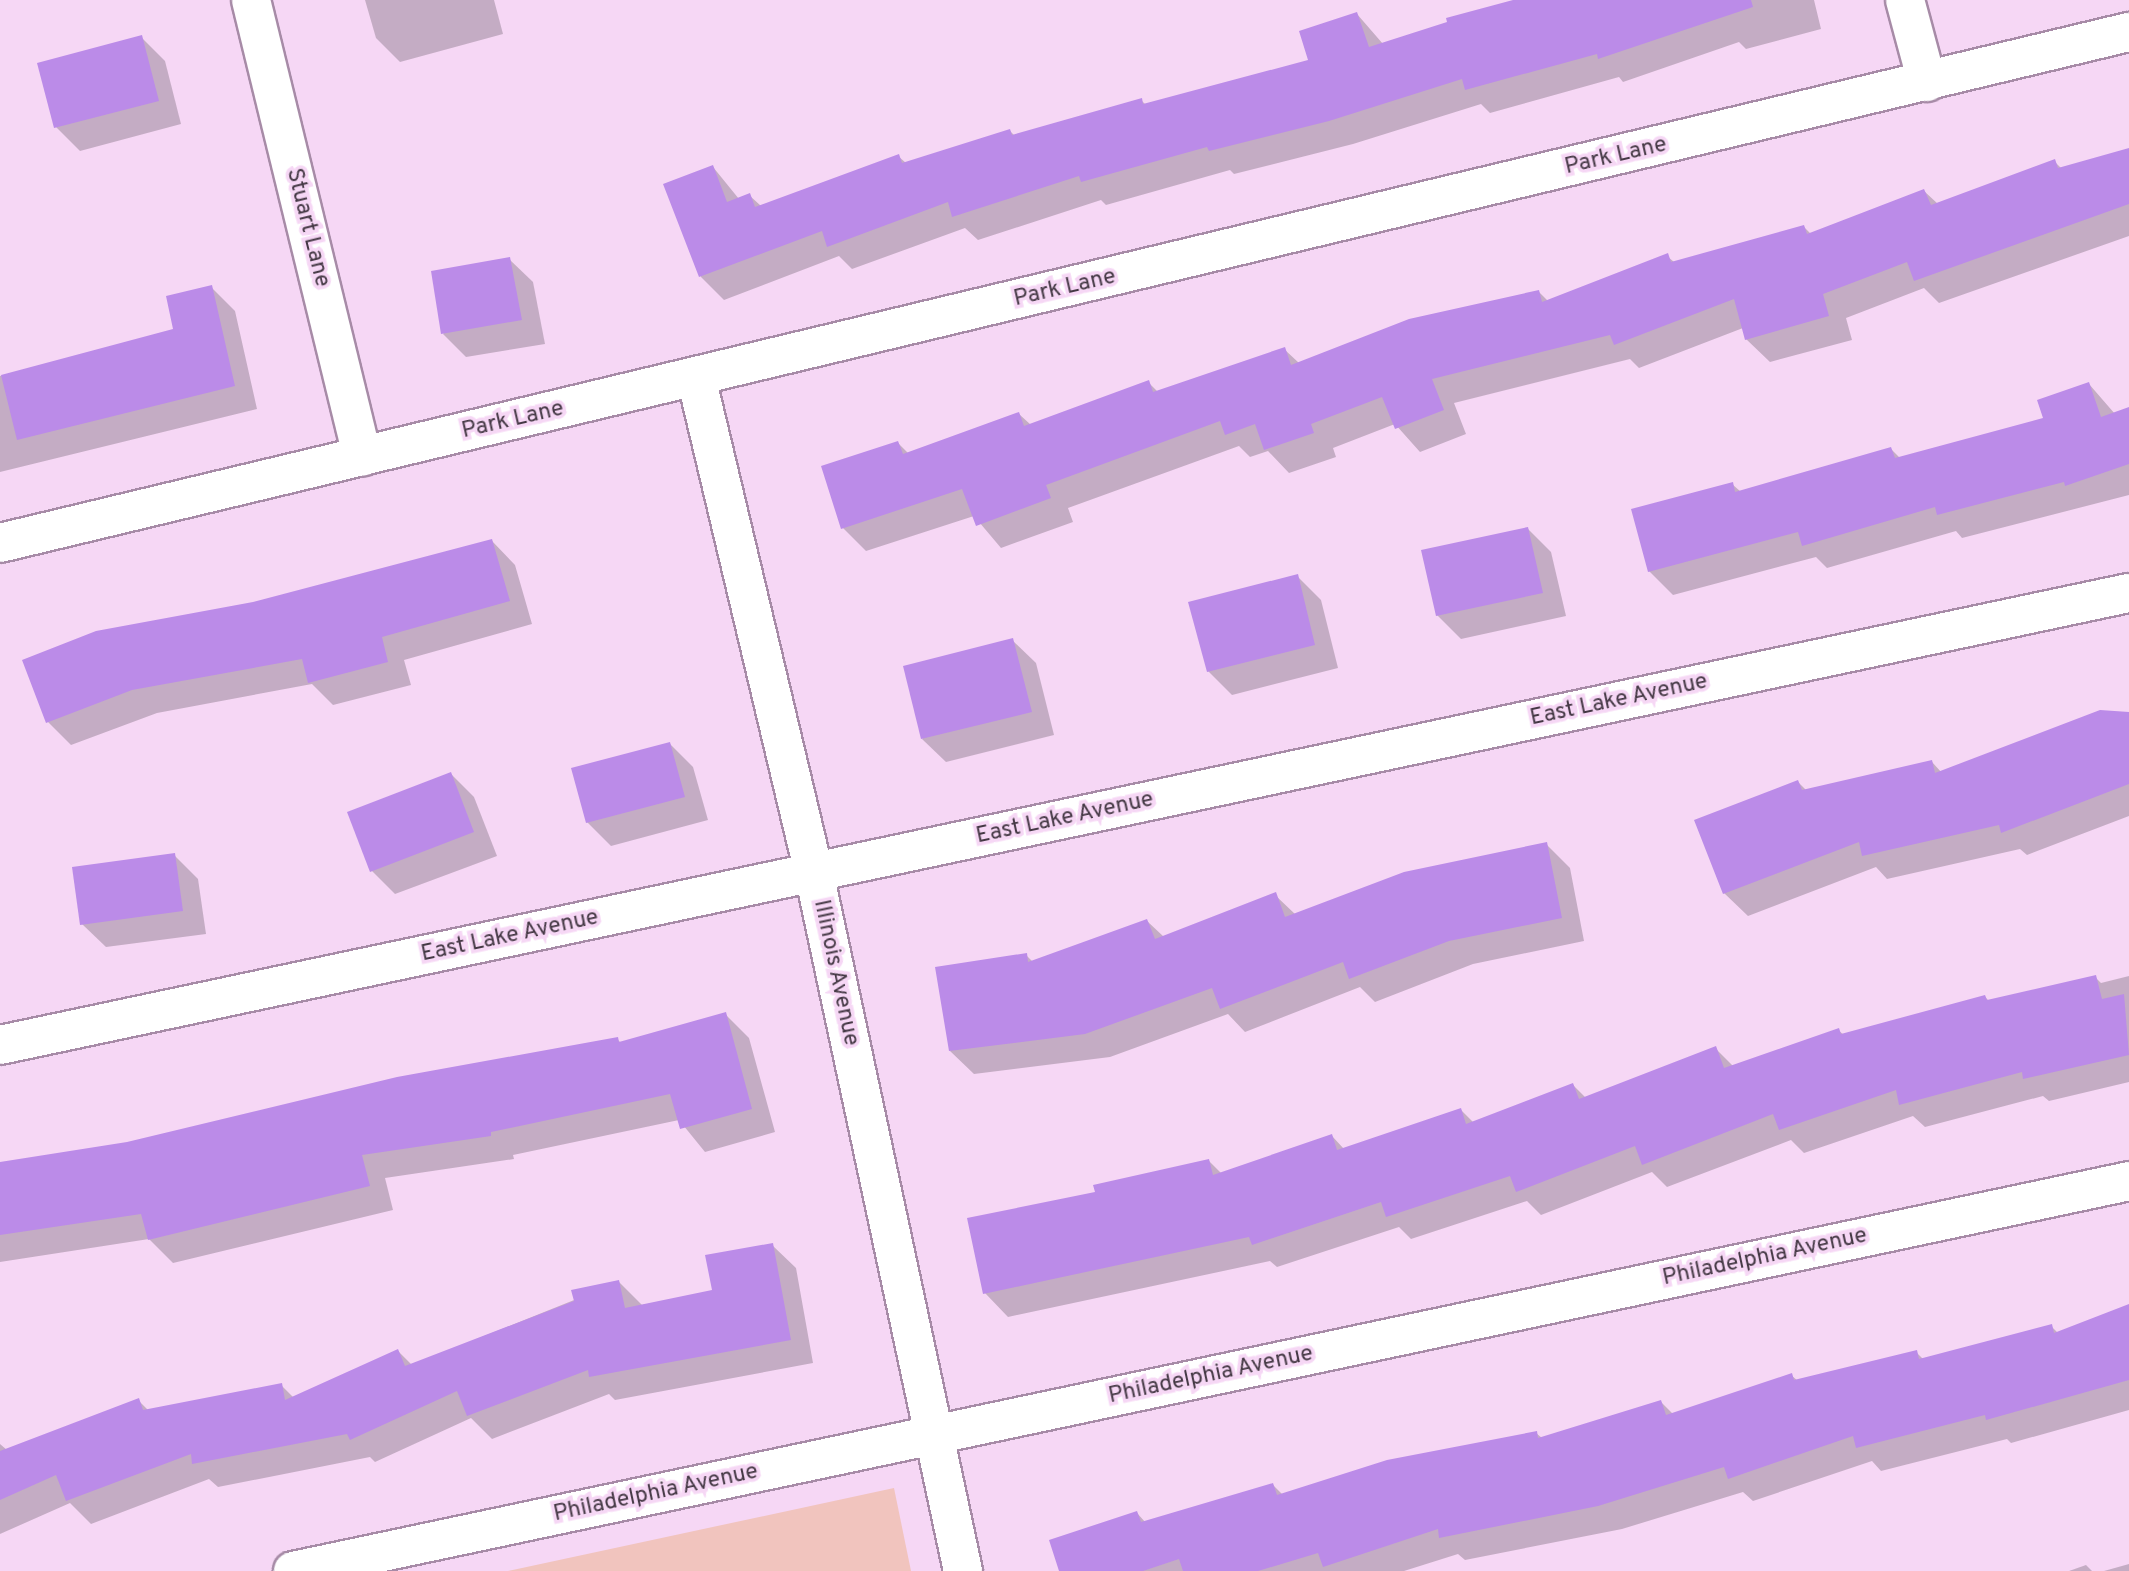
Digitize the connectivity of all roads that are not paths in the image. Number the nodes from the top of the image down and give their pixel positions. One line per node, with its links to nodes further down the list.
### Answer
1 (251, 0): 6 (street, Stuart Lane)
2 (1905, 0): 4 (street)
3 (2129, 32): 4 (street, Park Lane)
4 (1927, 82): 5 (street, Park Lane)
5 (696, 377): 6 (street, Park Lane); 9 (street, Illinois Avenue)
6 (362, 457): 7 (street, Park Lane)
7 (0, 543)
8 (2129, 593): 9 (street, East Lake Avenue)
9 (814, 873): 10 (street, East Lake Avenue); 12 (street, Illinois Avenue)
10 (0, 1045)
11 (2129, 1181): 12 (street, Philadelphia Avenue)
12 (934, 1434): 13 (street, Philadelphia Avenue); 14 (street, Illinois Avenue)
13 (293, 1571)
14 (963, 1571)

